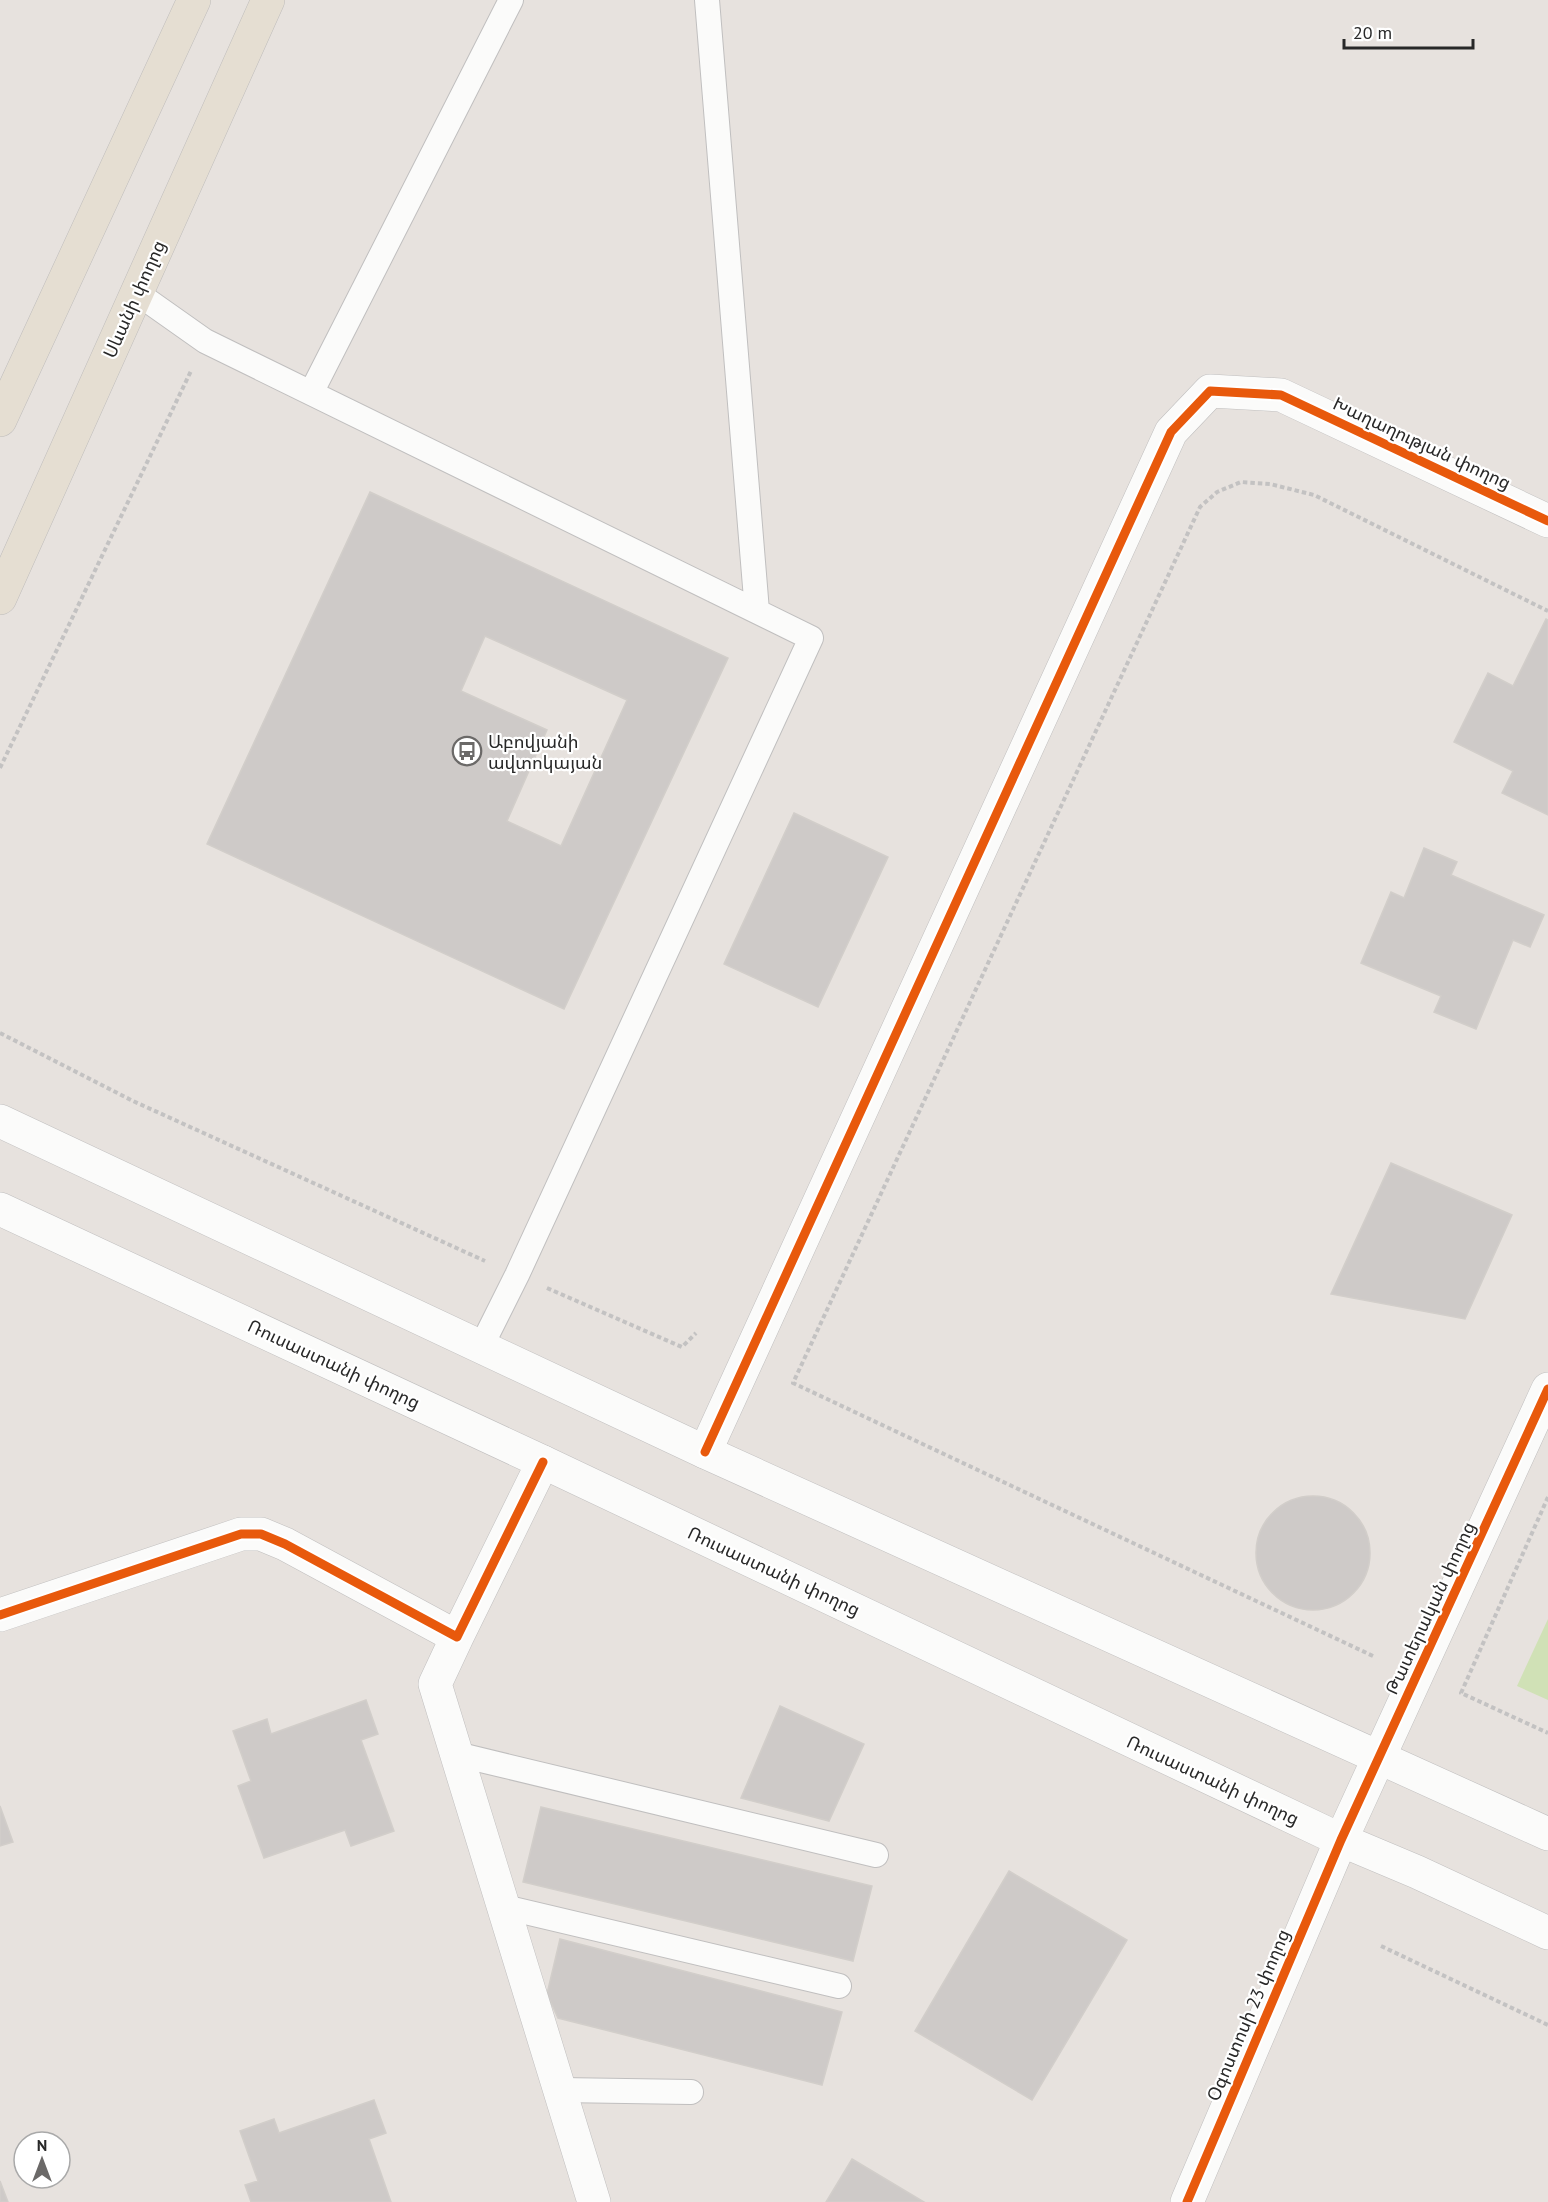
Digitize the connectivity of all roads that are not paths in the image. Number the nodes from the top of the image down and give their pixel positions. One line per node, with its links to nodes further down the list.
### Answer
1 (194, 0): 7 (main road)
2 (268, 0): 5 (main road, Սևանի փողոց)
3 (511, 0): 6 (lane)
4 (707, 0): 10 (lane)
5 (137, 293): 6 (lane); 9 (main road, Սևանի փողոց)
6 (311, 393): 10 (lane)
7 (0, 420)
8 (1548, 521): 15 (street, Խաղաղության փողոց)
9 (0, 598)
10 (757, 610): 13 (lane)
11 (0, 1121): 13 (street)
12 (0, 1209): 16 (street, Ռուսաստանի փողոց)
13 (481, 1347): 15 (street)
14 (1548, 1389): 20 (street, Թատերական փողոց)
15 (705, 1452): 20 (street)
16 (543, 1462): 18 (street); 22 (street, Ռուսաստանի փողոց)
17 (0, 1615): 18 (street)
18 (457, 1637): 19 (street)
19 (456, 1754): 23 (lane); 24 (street)
20 (1379, 1757): 21 (street); 22 (street, Թատերական փողոց)
21 (1548, 1834)
22 (1341, 1840): 25 (street, Ռուսաստանի փողոց); 30 (street, Օգոստոսի 23 փողոց)
23 (876, 1855)
24 (504, 1907): 26 (lane); 27 (street)
25 (1548, 1933)
26 (839, 1986)
27 (560, 2090): 28 (lane); 29 (street)
28 (691, 2092)
29 (594, 2202)
30 (1187, 2202)

